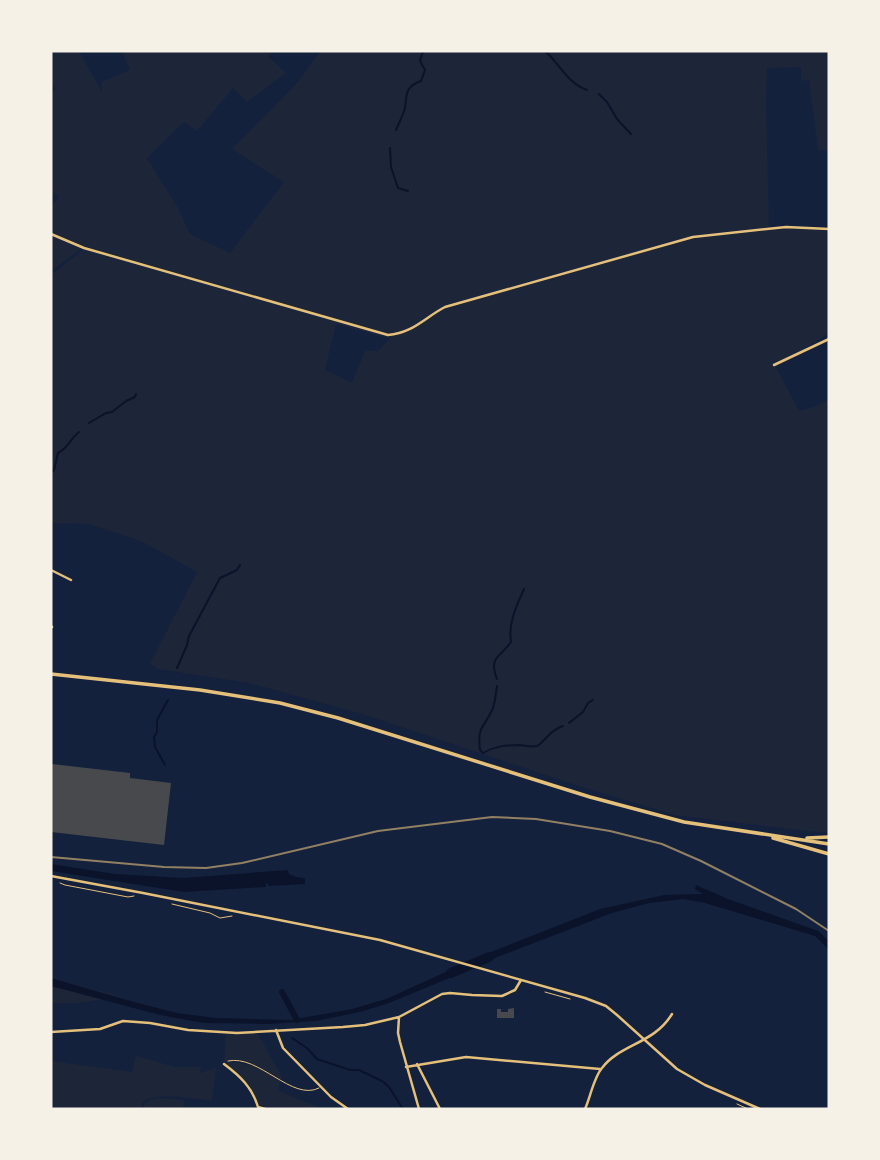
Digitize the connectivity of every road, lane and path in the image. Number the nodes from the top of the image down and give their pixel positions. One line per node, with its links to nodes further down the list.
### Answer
1 (829, 229): 2 (street)
2 (51, 234)
3 (829, 339): 4 (street)
4 (774, 365)
5 (51, 570): 6 (street)
6 (71, 580)
7 (51, 674): 8 (main road)
8 (754, 833): 10 (main road); 12 (main road)
9 (829, 837): 10 (main road)
10 (799, 839): 11 (main road)
11 (829, 844)
12 (829, 854)
13 (51, 876): 18 (street)
14 (55, 881): 15 (path)
15 (138, 895)
16 (168, 901): 17 (path)
17 (235, 915)
18 (521, 980): 22 (street); 25 (street)
19 (538, 988): 20 (path)
20 (575, 999)
21 (672, 1014): 25 (street)
22 (399, 1017): 23 (street); 29 (street)
23 (276, 1030): 24 (street); 31 (street)
24 (51, 1032)
25 (645, 1040): 30 (street); 37 (street)
26 (229, 1061): 31 (lane)
27 (223, 1064): 32 (street)
28 (417, 1064): 29 (street); 30 (street); 35 (street)
29 (406, 1067): 34 (street)
30 (600, 1069): 36 (street)
31 (321, 1086): 33 (street)
32 (265, 1109)
33 (348, 1109)
34 (419, 1109)
35 (440, 1109)
36 (585, 1109)
37 (760, 1109)

